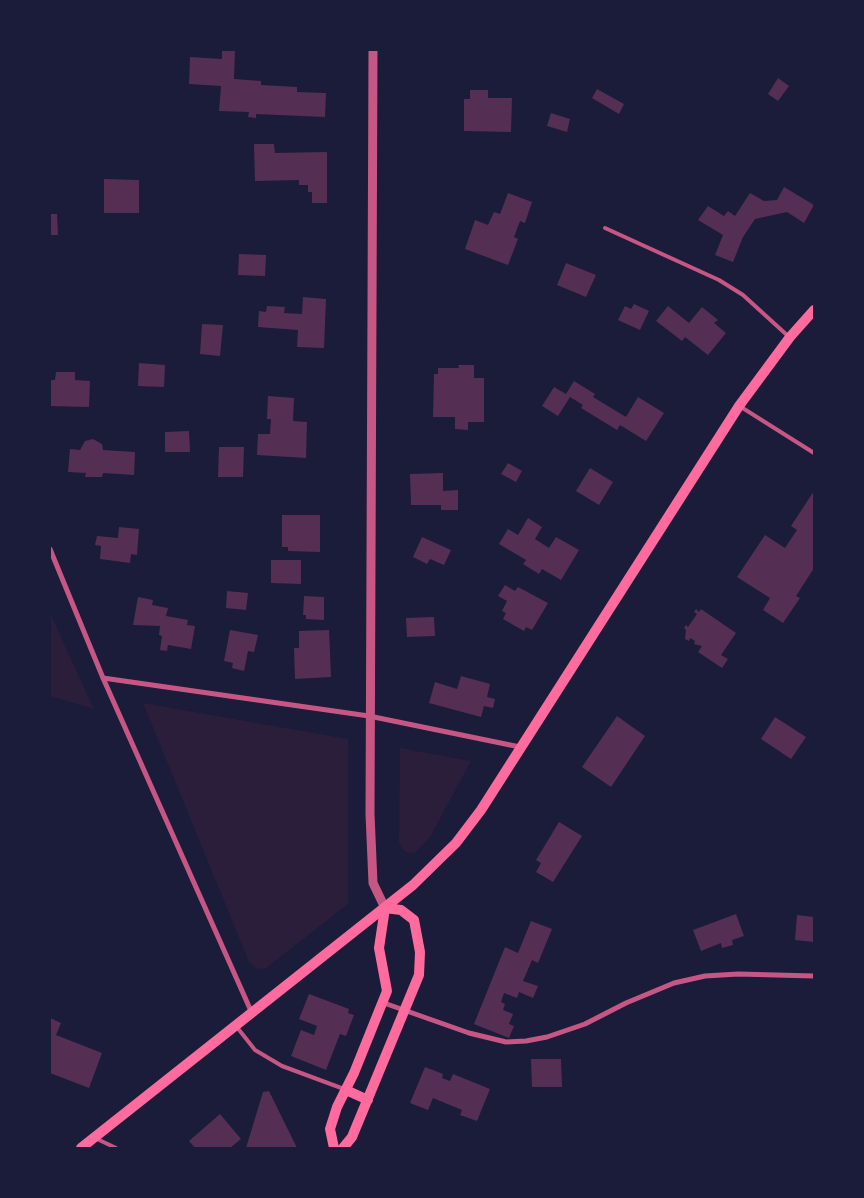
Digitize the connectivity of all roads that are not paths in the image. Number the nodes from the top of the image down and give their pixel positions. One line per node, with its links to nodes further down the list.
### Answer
1 (372, 50): 9 (street)
2 (605, 228): 4 (lane)
3 (814, 310): 4 (main road)
4 (790, 337): 5 (main road)
5 (739, 406): 6 (lane); 10 (main road)
6 (814, 453)
7 (50, 549): 8 (street)
8 (102, 678): 9 (street); 15 (street)
9 (369, 716): 10 (street); 11 (street)
10 (520, 747): 11 (main road)
11 (385, 908): 13 (main road); 14 (main road); 15 (main road)
12 (814, 976): 14 (street)
13 (384, 1003): 14 (street); 17 (main road)
14 (404, 1010): 18 (main road)
15 (251, 1011): 16 (main road)
16 (234, 1024): 17 (lane); 19 (main road)
17 (346, 1090): 18 (main road); 22 (main road)
18 (368, 1100): 23 (main road)
19 (94, 1138): 20 (main road); 21 (lane)
20 (81, 1148)
21 (116, 1148)
22 (334, 1148)
23 (343, 1148)

